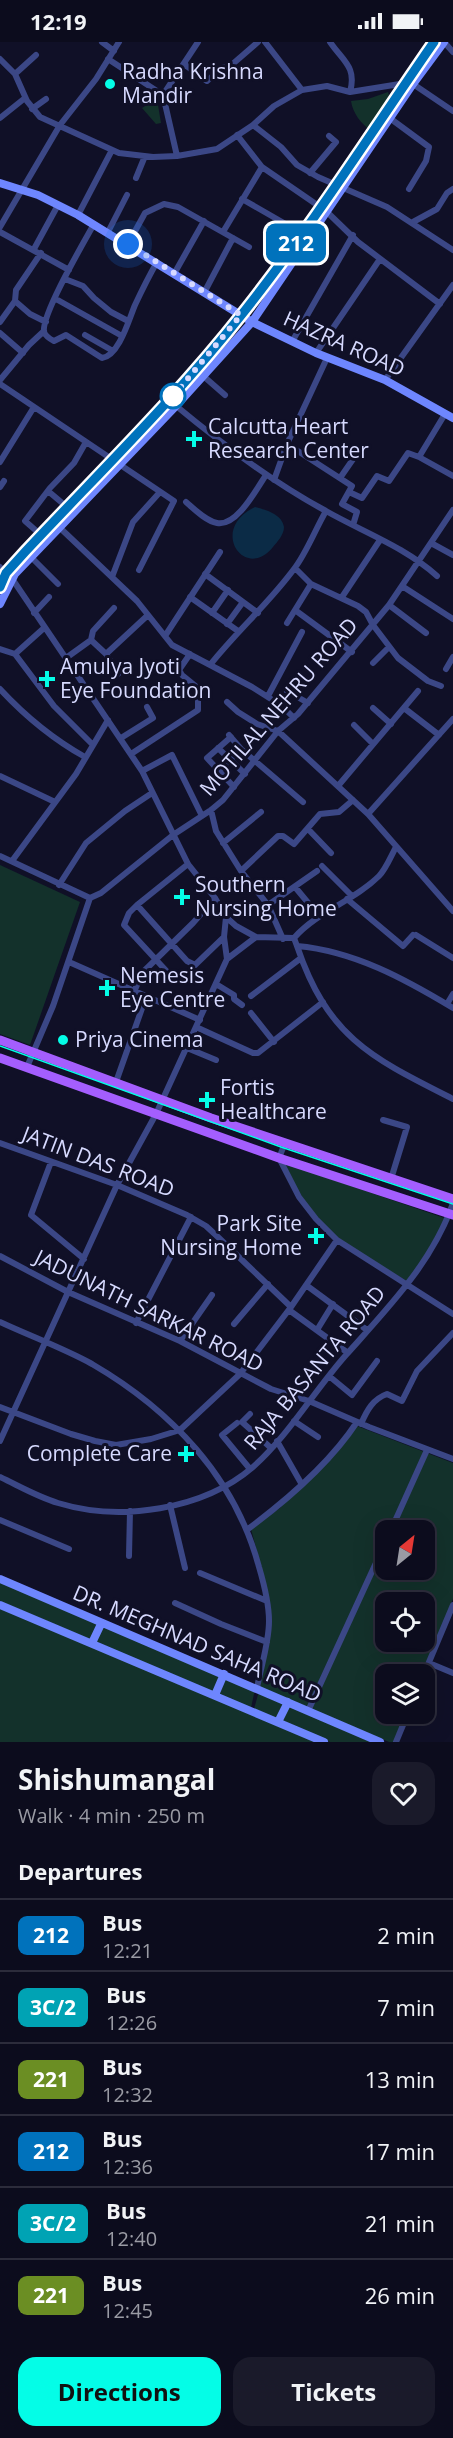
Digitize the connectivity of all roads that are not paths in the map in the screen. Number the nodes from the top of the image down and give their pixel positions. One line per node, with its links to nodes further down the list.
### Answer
1 (102, 42): 9 (street)
2 (120, 42): 9 (street)
3 (198, 42): 14 (street)
4 (258, 42): 14 (street)
5 (265, 42): 17 (street)
6 (330, 42): 18 (street)
7 (434, 42): 16 (main road)
8 (444, 42): 10 (street); 16 (main road)
9 (114, 51): 13 (street)
10 (453, 52)
11 (36, 55): 15 (street)
12 (0, 59): 15 (street)
13 (108, 59): 19 (street); 26 (street)
14 (184, 64): 19 (street)
15 (15, 74): 20 (street)
16 (409, 83): 18 (street); 23 (street); 25 (main road); 37 (main road)
17 (302, 90): 18 (street); 27 (street)
18 (350, 92)
19 (163, 95): 32 (street)
20 (25, 98): 22 (street); 24 (street)
21 (46, 99): 22 (street)
22 (32, 109): 26 (street)
23 (453, 111)
24 (0, 118)
25 (391, 119): 37 (main road); 39 (street)
26 (60, 125): 30 (street); 38 (street)
27 (252, 125): 28 (street); 34 (street)
28 (237, 135): 32 (street); 33 (street)
29 (329, 136): 34 (street)
30 (112, 150): 31 (street); 45 (street)
31 (145, 156): 32 (street); 35 (street)
32 (177, 156)
33 (262, 166): 42 (street); 44 (street)
34 (310, 172): 37 (street)
35 (136, 178)
36 (0, 183): 38 (main road, HAZRA ROAD)
37 (340, 187): 44 (main road); 47 (street)
38 (21, 189): 43 (main road, HAZRA ROAD); 49 (street)
39 (409, 189)
40 (453, 189): 47 (street)
41 (127, 195): 51 (street)
42 (242, 199): 52 (street); 53 (street)
43 (58, 205): 45 (main road, HAZRA ROAD); 58 (street)
44 (323, 210): 53 (main road); 54 (street); 75 (main road)
45 (78, 215): 48 (main road, HAZRA ROAD)
46 (204, 221): 52 (street); 56 (street); 64 (street)
47 (412, 222): 59 (street)
48 (94, 224): 51 (main road, HAZRA ROAD); 63 (street)
49 (0, 227)
50 (0, 232): 58 (street)
51 (108, 232): 56 (main road, HAZRA ROAD)
52 (223, 232): 55 (street)
53 (303, 234): 71 (main road)
54 (353, 236): 61 (street); 80 (street)
55 (233, 238): 57 (street); 67 (street)
56 (128, 244): 62 (main road, HAZRA ROAD)
57 (249, 247)
58 (34, 249): 60 (street)
59 (453, 250)
60 (41, 253): 63 (street); 69 (street)
61 (380, 259): 70 (street); 83 (street)
62 (157, 262): 64 (main road, HAZRA ROAD); 72 (street)
63 (69, 270): 65 (street)
64 (174, 274): 67 (main road, HAZRA ROAD)
65 (64, 279): 68 (street); 72 (street)
66 (453, 286): 70 (street)
67 (205, 291): 71 (main road, HAZRA ROAD)
68 (56, 299): 74 (street); 79 (street)
69 (15, 301): 73 (street); 74 (street)
70 (440, 304): 86 (street)
71 (241, 315): 75 (main road, HAZRA ROAD); 85 (main road)
72 (128, 321): 79 (street)
73 (0, 322)
74 (46, 322): 76 (street)
75 (252, 322): 80 (main road, HAZRA ROAD); 85 (main road)
76 (44, 331): 81 (street); 82 (street)
77 (0, 333): 82 (street)
78 (85, 335): 81 (street)
79 (122, 336): 81 (street)
80 (293, 340): 83 (main road, HAZRA ROAD)
81 (113, 351)
82 (23, 353): 87 (street)
83 (316, 353): 84 (main road, HAZRA ROAD)
84 (327, 358): 86 (main road, HAZRA ROAD); 93 (street)
85 (200, 372): 88 (street); 89 (main road)
86 (385, 380): 91 (main road, HAZRA ROAD)
87 (0, 382): 90 (street)
88 (225, 395)
89 (173, 403): 97 (main road); 98 (street)
90 (34, 407): 92 (street); 96 (street)
91 (449, 416): 95 (street)
92 (86, 442): 97 (street); 102 (street)
93 (287, 444): 100 (street); 101 (street)
94 (358, 452): 100 (street)
95 (419, 457): 99 (street); 104 (street)
96 (0, 462)
97 (117, 462): 103 (street); 106 (main road); 109 (main road)
98 (266, 475): 101 (street); 105 (street)
99 (453, 476)
100 (340, 478): 104 (street)
101 (274, 480): 108 (street)
102 (48, 491): 106 (street); 111 (street)
103 (160, 492): 119 (street); 123 (street)
104 (349, 492): 110 (street)
105 (186, 502)
106 (68, 507): 109 (main road)
107 (453, 510): 113 (street, MOTILAL NEHRU ROAD)
108 (326, 511): 110 (street); 118 (street)
109 (56, 524): 111 (main road); 116 (main road); 123 (street)
110 (353, 525): 112 (street)
111 (41, 535): 120 (main road)
112 (380, 540): 117 (street); 131 (street)
113 (431, 543): 115 (street); 117 (street, MOTILAL NEHRU ROAD)
114 (220, 552): 121 (street)
115 (453, 555)
116 (31, 557): 120 (main road); 125 (street)
117 (419, 560): 122 (street); 126 (street, MOTILAL NEHRU ROAD)
118 (295, 568): 124 (street); 139 (street)
119 (139, 570)
120 (6, 573): 127 (main road); 133 (main road); 137 (street)
121 (205, 574): 128 (street); 130 (street)
122 (437, 576)
123 (112, 577): 140 (street)
124 (311, 584): 131 (street); 136 (street)
125 (58, 585)
126 (402, 586): 134 (street, MOTILAL NEHRU ROAD); 141 (street)
127 (0, 587)
128 (228, 590): 132 (street); 138 (street)
129 (50, 597): 137 (street)
130 (190, 597): 138 (street); 149 (street)
131 (342, 597): 144 (street)
132 (243, 602): 139 (street); 143 (street)
133 (0, 604)
134 (389, 605): 144 (street, MOTILAL NEHRU ROAD); 148 (street)
135 (114, 608): 150 (street)
136 (295, 610): 142 (street); 153 (street)
137 (34, 613): 145 (street)
138 (212, 613): 143 (street)
139 (258, 613): 146 (street)
140 (148, 615): 149 (street); 155 (street)
141 (453, 619)
142 (287, 623)
143 (227, 624): 146 (street)
144 (373, 625): 151 (street); 153 (street, MOTILAL NEHRU ROAD)
145 (44, 628): 154 (street); 158 (street)
146 (238, 631): 160 (street)
147 (302, 632): 167 (street)
148 (426, 633)
149 (165, 636): 156 (street)
150 (91, 640): 155 (street); 158 (street)
151 (389, 647): 159 (street); 163 (street)
152 (0, 649): 154 (street)
153 (352, 652): 169 (street, MOTILAL NEHRU ROAD)
154 (15, 654): 182 (street)
155 (106, 654): 162 (street)
156 (190, 654): 160 (street); 185 (street)
157 (453, 657): 161 (street)
158 (66, 658): 175 (street)
159 (374, 663)
160 (210, 665): 167 (street)
161 (446, 669)
162 (118, 674)
163 (441, 686)
164 (0, 689): 186 (street)
165 (418, 690): 172 (street)
166 (287, 691): 169 (street)
167 (268, 696): 173 (street)
168 (227, 702): 178 (street)
169 (308, 703): 173 (street, MOTILAL NEHRU ROAD)
170 (147, 707): 180 (street)
171 (373, 708): 176 (street)
172 (404, 708): 176 (street); 179 (street)
173 (294, 718): 178 (street, MOTILAL NEHRU ROAD)
174 (453, 719): 179 (street)
175 (108, 720): 180 (street); 182 (street)
176 (391, 724): 181 (street)
177 (354, 725): 181 (street)
178 (278, 731): 187 (street, MOTILAL NEHRU ROAD); 193 (street)
179 (439, 735): 201 (street)
180 (121, 738): 185 (street)
181 (373, 744): 193 (street)
182 (93, 745): 186 (street)
183 (218, 748): 184 (street); 188 (street); 190 (street)
184 (241, 749): 187 (street); 188 (street)
185 (131, 754): 189 (street)
186 (85, 757): 197 (street)
187 (255, 760): 191 (street, MOTILAL NEHRU ROAD); 198 (street)
188 (230, 761): 190 (street); 191 (street)
189 (142, 771): 195 (street); 202 (street)
190 (218, 773): 194 (street)
191 (245, 774): 194 (street, MOTILAL NEHRU ROAD)
192 (0, 776): 197 (street)
193 (338, 786): 196 (street)
194 (234, 787): 199 (street, MOTILAL NEHRU ROAD)
195 (152, 793): 204 (street); 212 (street)
196 (353, 800): 201 (street); 203 (street)
197 (55, 802): 209 (street)
198 (303, 802)
199 (211, 810): 202 (street, MOTILAL NEHRU ROAD); 205 (street)
200 (261, 812): 205 (street)
201 (368, 814): 206 (street)
202 (202, 816): 204 (street, MOTILAL NEHRU ROAD)
203 (308, 829): 207 (street); 211 (street)
204 (173, 835): 210 (street); 215 (street, MOTILAL NEHRU ROAD)
205 (223, 843): 211 (street)
206 (396, 847): 214 (street); 219 (street)
207 (331, 854)
208 (0, 856): 209 (street)
209 (12, 861): 212 (street)
210 (188, 864): 216 (street); 217 (street)
211 (241, 871): 218 (street)
212 (59, 885): 215 (street)
213 (295, 887): 214 (street); 218 (street); 220 (street)
214 (349, 897): 220 (street); 229 (street)
215 (90, 898): 232 (street)
216 (215, 898): 221 (street); 226 (street)
217 (137, 905): 226 (street); 230 (street)
218 (268, 905): 225 (street)
219 (453, 911)
220 (319, 916): 224 (street)
221 (226, 917): 222 (street); 223 (street)
222 (224, 937): 226 (street); 231 (street)
223 (256, 937): 225 (street); 231 (street)
224 (294, 938): 225 (street); 227 (street)
225 (283, 939)
226 (172, 944): 230 (street)
227 (297, 946): 228 (street); 241 (street)
228 (301, 958): 237 (street); 239 (street)
229 (453, 958)
230 (156, 959): 233 (street); 235 (street)
231 (227, 959): 234 (street)
232 (69, 962): 235 (street); 248 (street)
233 (171, 976)
234 (216, 984): 240 (street); 243 (street)
235 (134, 992): 238 (street)
236 (453, 994): 241 (street)
237 (251, 996)
238 (146, 997): 243 (street); 252 (street)
239 (323, 1002): 246 (street); 253 (street)
240 (242, 1005)
241 (450, 1006)
242 (251, 1013): 246 (street)
243 (200, 1020): 244 (street)
244 (196, 1027): 246 (street); 247 (street)
245 (0, 1040): 248 (main road)
246 (274, 1042)
247 (187, 1048): 250 (street); 254 (street)
248 (33, 1052): 251 (street); 252 (main road)
249 (0, 1058): 251 (main road)
250 (216, 1060)
251 (27, 1067): 255 (main road)
252 (116, 1082): 254 (main road)
253 (453, 1099)
254 (162, 1100): 255 (street); 258 (main road)
255 (156, 1114): 259 (main road); 262 (street)
256 (383, 1120): 261 (street)
257 (0, 1143): 260 (street, JATIN DAS ROAD)
258 (285, 1143): 259 (street); 261 (main road)
259 (279, 1158): 264 (main road); 266 (street)
260 (51, 1162): 262 (street, JATIN DAS ROAD); 268 (street)
261 (391, 1179): 263 (main road)
262 (117, 1185): 265 (street, JATIN DAS ROAD); 268 (street)
263 (453, 1201): 264 (street, RAJA BASANTA ROAD)
264 (451, 1215): 270 (street, RAJA BASANTA ROAD)
265 (191, 1217): 269 (street, JATIN DAS ROAD); 278 (street)
266 (337, 1240): 270 (street); 271 (street)
267 (0, 1256): 272 (street, JADUNATH SARKAR ROAD)
268 (84, 1259): 272 (street)
269 (267, 1284): 275 (street, JATIN DAS ROAD); 279 (street)
270 (407, 1284): 276 (street); 281 (street, RAJA BASANTA ROAD)
271 (306, 1285): 274 (street); 275 (street)
272 (68, 1292): 278 (street, JADUNATH SARKAR ROAD); 284 (street)
273 (212, 1295): 283 (street)
274 (333, 1304): 280 (street); 281 (street)
275 (290, 1309): 280 (street, JATIN DAS ROAD); 287 (street)
276 (453, 1314)
277 (0, 1322): 284 (street)
278 (136, 1323): 283 (street, JADUNATH SARKAR ROAD)
279 (234, 1324)
280 (317, 1330): 285 (street, JATIN DAS ROAD)
281 (367, 1330): 285 (street, RAJA BASANTA ROAD)
282 (453, 1333): 295 (street)
283 (180, 1341): 287 (street, JADUNATH SARKAR ROAD)
284 (44, 1342): 291 (street); 296 (street)
285 (348, 1353): 288 (street, RAJA BASANTA ROAD)
286 (377, 1361): 288 (street)
287 (240, 1374): 289 (street, JADUNATH SARKAR ROAD); 296 (street)
288 (329, 1376): 289 (street, RAJA BASANTA ROAD)
289 (309, 1401): 293 (street, RAJA BASANTA ROAD); 295 (street, JADUNATH SARKAR ROAD)
290 (0, 1407): 291 (street)
291 (12, 1413): 296 (street); 299 (street)
292 (250, 1414): 300 (street)
293 (294, 1421): 297 (street); 298 (street, RAJA BASANTA ROAD)
294 (237, 1423): 303 (street)
295 (359, 1423): 301 (street, JADUNATH SARKAR ROAD); 305 (street)
296 (180, 1430): 306 (street)
297 (318, 1437)
298 (277, 1441): 300 (street, RAJA BASANTA ROAD); 305 (street)
299 (0, 1442)
300 (271, 1448): 303 (street, RAJA BASANTA ROAD)
301 (427, 1450): 302 (street, JADUNATH SARKAR ROAD); 310 (street)
302 (453, 1459)
303 (249, 1469): 306 (street, RAJA BASANTA ROAD)
304 (0, 1477): 308 (street, RAJA BASANTA ROAD)
305 (301, 1483): 311 (street)
306 (225, 1486): 307 (street, RAJA BASANTA ROAD); 311 (street)
307 (170, 1505): 308 (street, RAJA BASANTA ROAD); 315 (street)
308 (130, 1511): 313 (street)
309 (0, 1520): 312 (street)
310 (396, 1520)
311 (248, 1529): 318 (street)
312 (69, 1549)
313 (129, 1556)
314 (375, 1565): 331 (street)
315 (185, 1568)
316 (200, 1573): 318 (street)
317 (0, 1580): 322 (main road, DR. MEGHNAD SAHA ROAD)
318 (267, 1601): 323 (street)
319 (175, 1603): 323 (street)
320 (0, 1605): 324 (main road, DR. MEGHNAD SAHA ROAD)
321 (453, 1605): 325 (street)
322 (102, 1624): 324 (main road); 327 (main road, DR. MEGHNAD SAHA ROAD)
323 (267, 1642): 328 (street)
324 (92, 1643): 329 (main road, DR. MEGHNAD SAHA ROAD)
325 (429, 1663): 326 (street)
326 (453, 1673)
327 (224, 1674): 328 (main road, DR. MEGHNAD SAHA ROAD); 329 (main road)
328 (257, 1688): 330 (main road, DR. MEGHNAD SAHA ROAD)
329 (215, 1695): 332 (main road, DR. MEGHNAD SAHA ROAD)
330 (288, 1702): 331 (main road, DR. MEGHNAD SAHA ROAD); 332 (main road)
331 (308, 1711): 335 (main road, DR. MEGHNAD SAHA ROAD)
332 (278, 1722): 334 (main road, DR. MEGHNAD SAHA ROAD)
333 (404, 1724): 336 (street)
334 (324, 1742)
335 (380, 1742)
336 (398, 1742)

